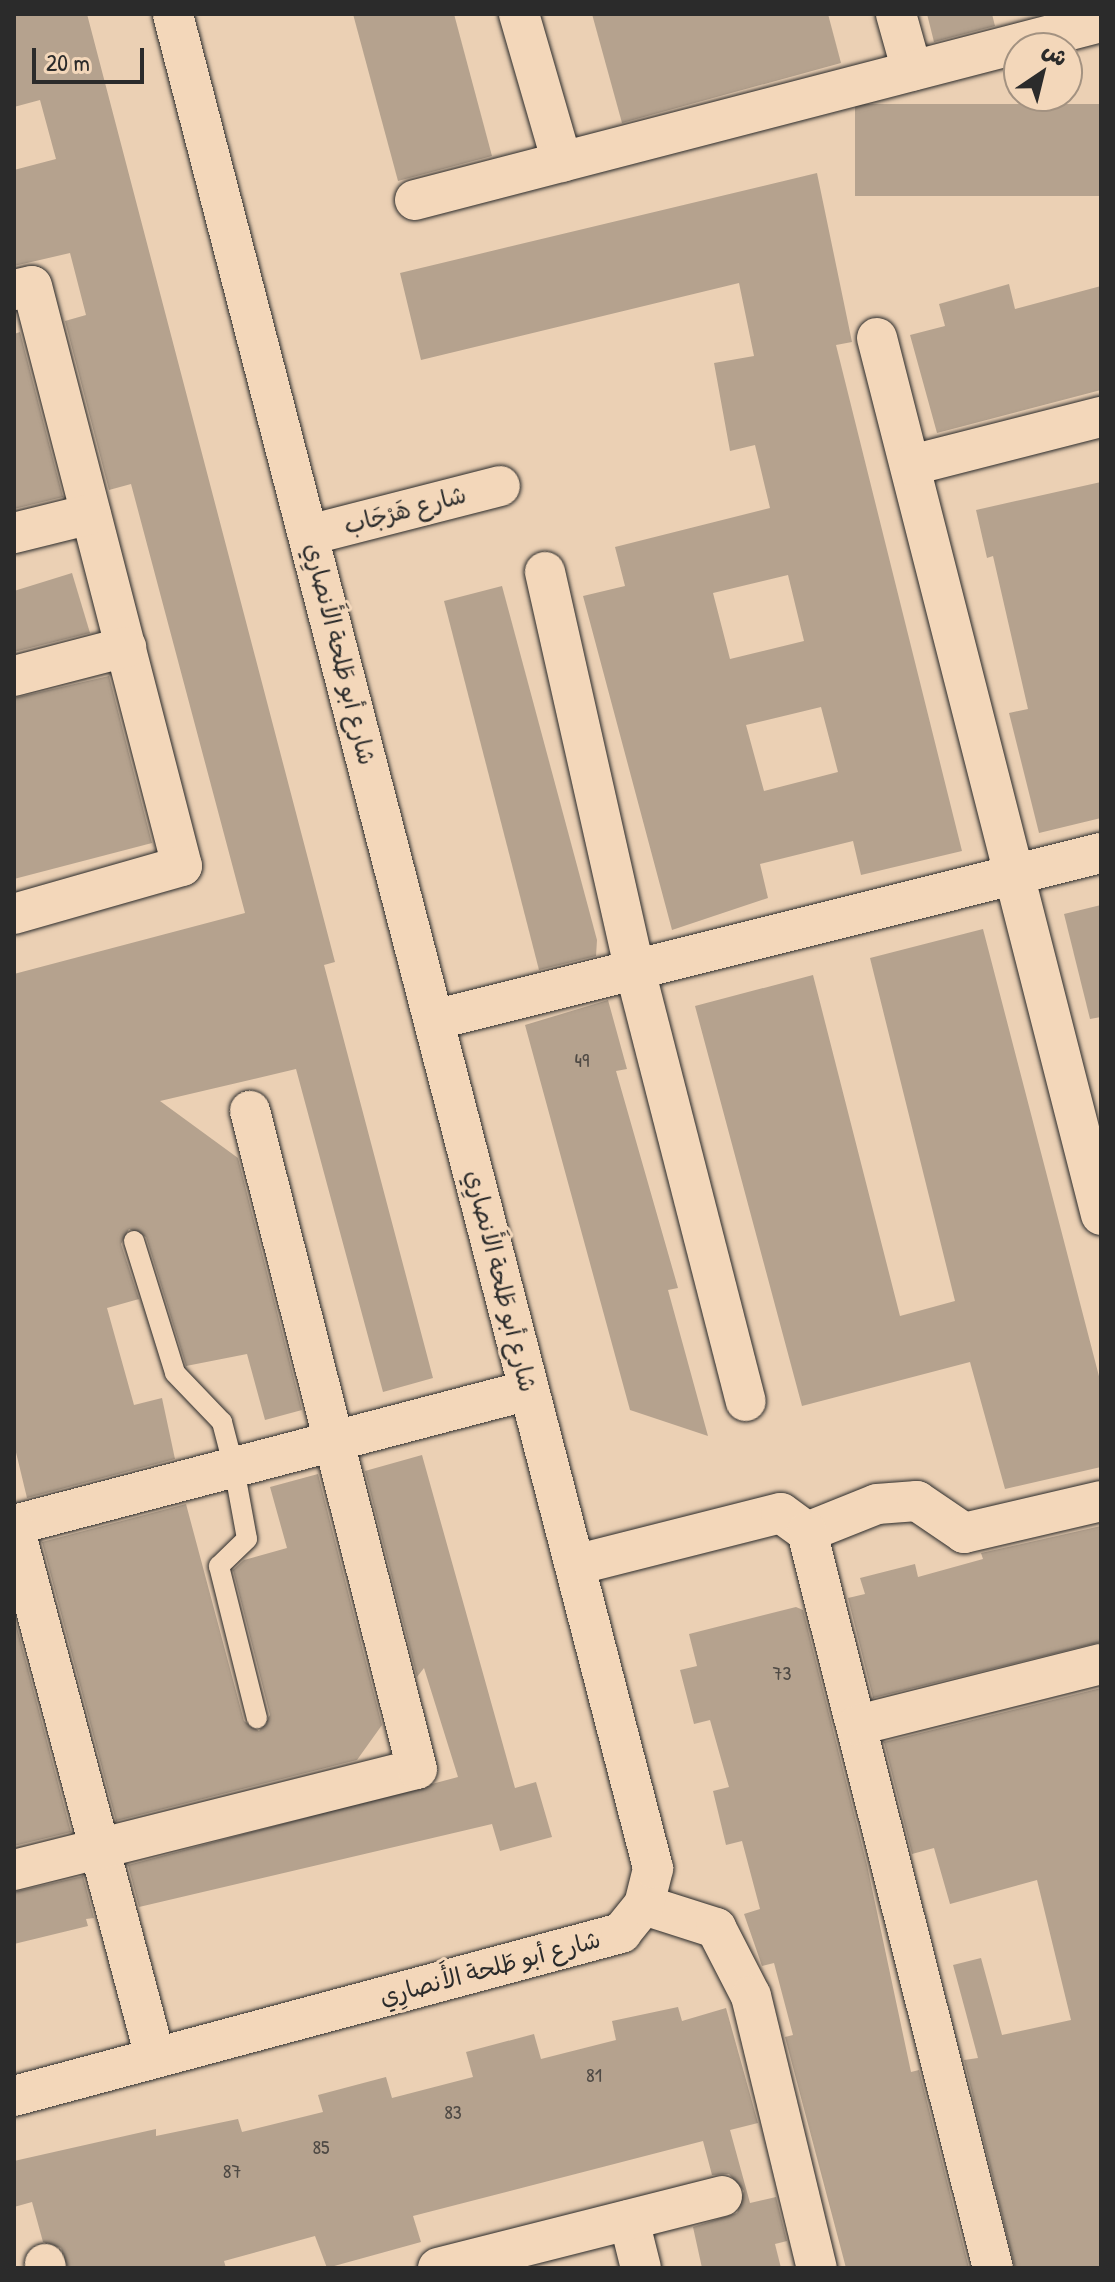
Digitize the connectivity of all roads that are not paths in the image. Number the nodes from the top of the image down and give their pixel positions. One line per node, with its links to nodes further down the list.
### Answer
1 (173, 14): 15 (street, شارع أبو طَلحة الأَنصارِي)
2 (519, 14): 6 (street)
3 (896, 14): 5 (street)
4 (1101, 22): 5 (street)
5 (912, 71): 6 (street)
6 (562, 162): 7 (street)
7 (415, 200)
8 (14, 290): 13 (street)
9 (877, 338): 11 (street)
10 (1101, 417): 11 (street)
11 (912, 465): 20 (street)
12 (500, 486): 15 (street, شارع هَرْجَاب)
13 (91, 514): 14 (street); 17 (street)
14 (14, 533)
15 (309, 535): 23 (street, شارع أبو طَلحة الأَنصارِي)
16 (545, 572): 22 (street)
17 (126, 647): 18 (street); 21 (street)
18 (14, 676)
19 (1101, 853): 20 (street)
20 (1015, 874): 22 (street); 25 (street)
21 (14, 914)
22 (635, 970): 23 (street); 28 (street)
23 (434, 1020): 27 (street, شارع أبو طَلحة الأَنصارِي)
24 (250, 1111): 29 (street)
25 (1101, 1215)
26 (134, 1241): 30 (lane)
27 (529, 1390): 29 (street); 34 (street, شارع أبو طَلحة الأَنصارِي)
28 (746, 1401)
29 (333, 1440): 30 (street); 38 (street)
30 (234, 1468): 32 (street); 36 (lane)
31 (1101, 1501): 33 (street)
32 (14, 1526): 38 (street)
33 (807, 1532): 34 (street); 37 (street)
34 (575, 1565): 40 (street, شارع أبو طَلحة الأَنصارِي)
35 (1101, 1664): 37 (street)
36 (257, 1718)
37 (858, 1725): 48 (street)
38 (99, 1849): 39 (street); 41 (street)
39 (14, 1870)
40 (644, 1905): 41 (street, شارع أبو طَلحة الأَنصارِي); 47 (street)
41 (155, 2057): 42 (street, شارع أبو طَلحة الأَنصارِي)
42 (14, 2096)
43 (722, 2196): 44 (street)
44 (629, 2220): 45 (street); 46 (street)
45 (438, 2268)
46 (641, 2268)
47 (817, 2268)
48 (993, 2268)

